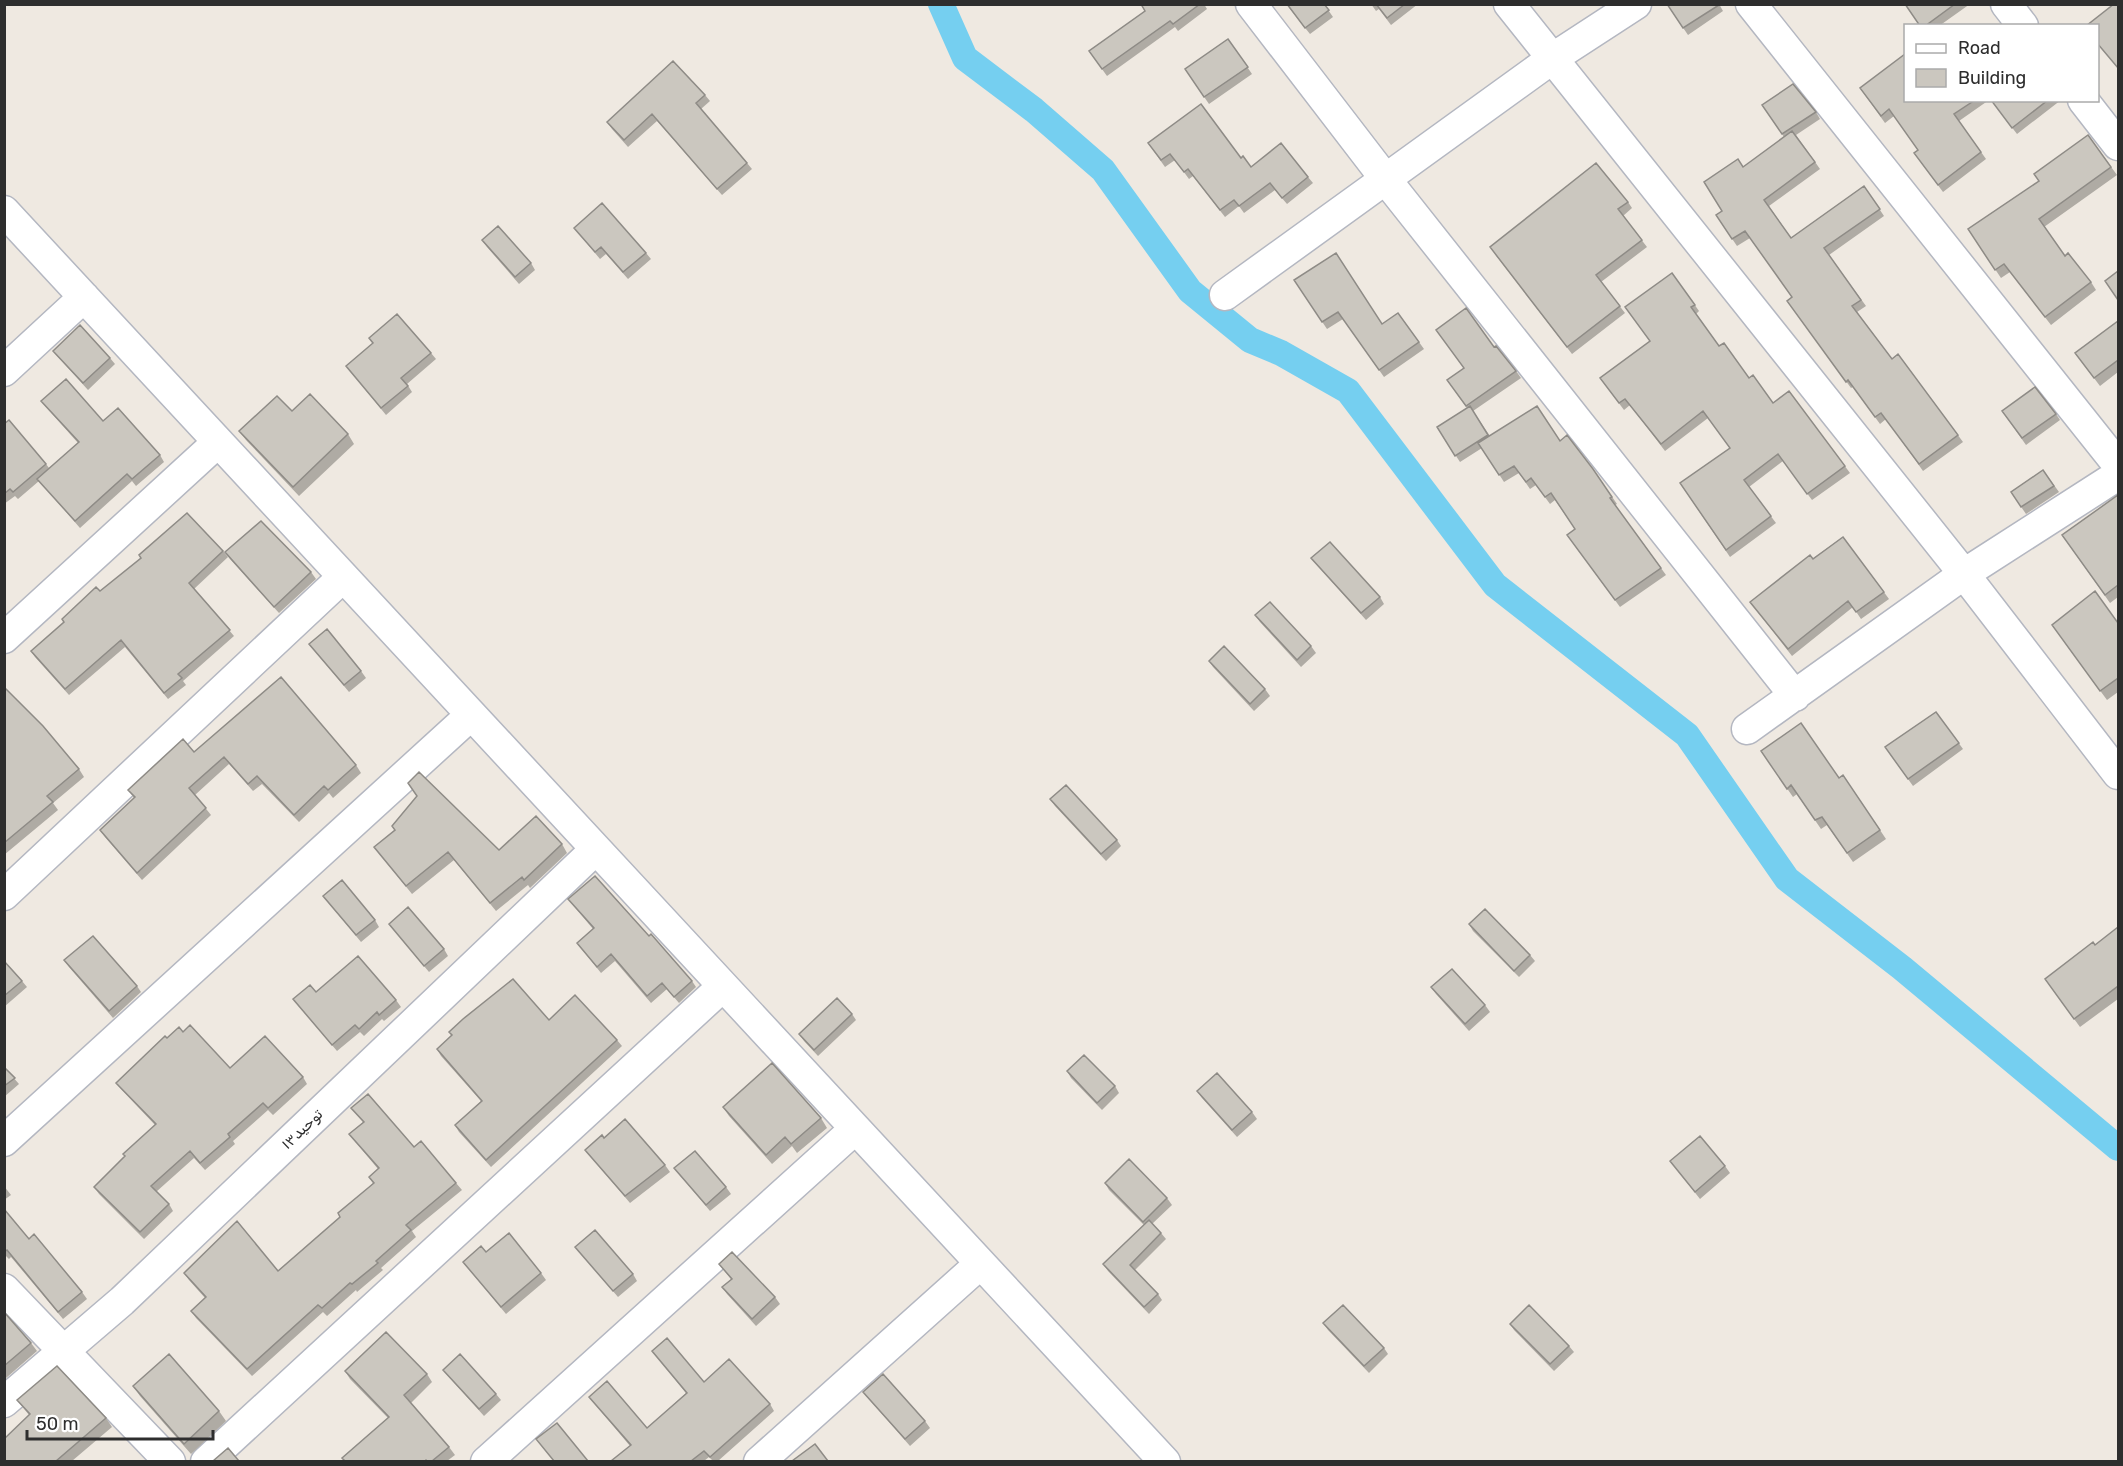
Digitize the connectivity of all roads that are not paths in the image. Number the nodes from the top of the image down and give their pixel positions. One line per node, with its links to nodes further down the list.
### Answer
1 (1251, 4): 10 (street)
2 (1509, 4): 7 (street)
3 (1636, 4): 7 (street)
4 (1750, 4): 16 (street)
5 (2006, 4): 6 (street)
6 (2021, 24)
7 (1553, 58): 10 (street); 18 (street)
8 (2085, 102): 9 (street)
9 (2118, 145)
10 (1387, 181): 12 (street); 21 (street)
11 (4, 211): 13 (street)
12 (1225, 295)
13 (84, 297): 14 (street); 15 (street)
14 (4, 372)
15 (218, 442): 19 (street); 20 (street)
16 (2118, 465)
17 (2118, 475): 18 (street)
18 (1964, 574): 21 (street); 24 (street)
19 (343, 577): 22 (street); 26 (street)
20 (4, 638)
21 (1795, 696): 23 (street)
22 (471, 715): 25 (street); 29 (street)
23 (1747, 729)
24 (2118, 774)
25 (595, 850): 27 (street); 32 (street, توحید۱۳)
26 (4, 895)
27 (722, 987): 28 (street); 35 (street)
28 (855, 1129): 30 (street); 36 (street)
29 (4, 1141)
30 (980, 1264): 37 (street); 38 (street)
31 (4, 1289): 32 (street)
32 (63, 1350): 33 (street, توحید۱۳); 34 (street)
33 (4, 1402)
34 (170, 1461)
35 (206, 1461)
36 (486, 1461)
37 (759, 1461)
38 (1164, 1461)

